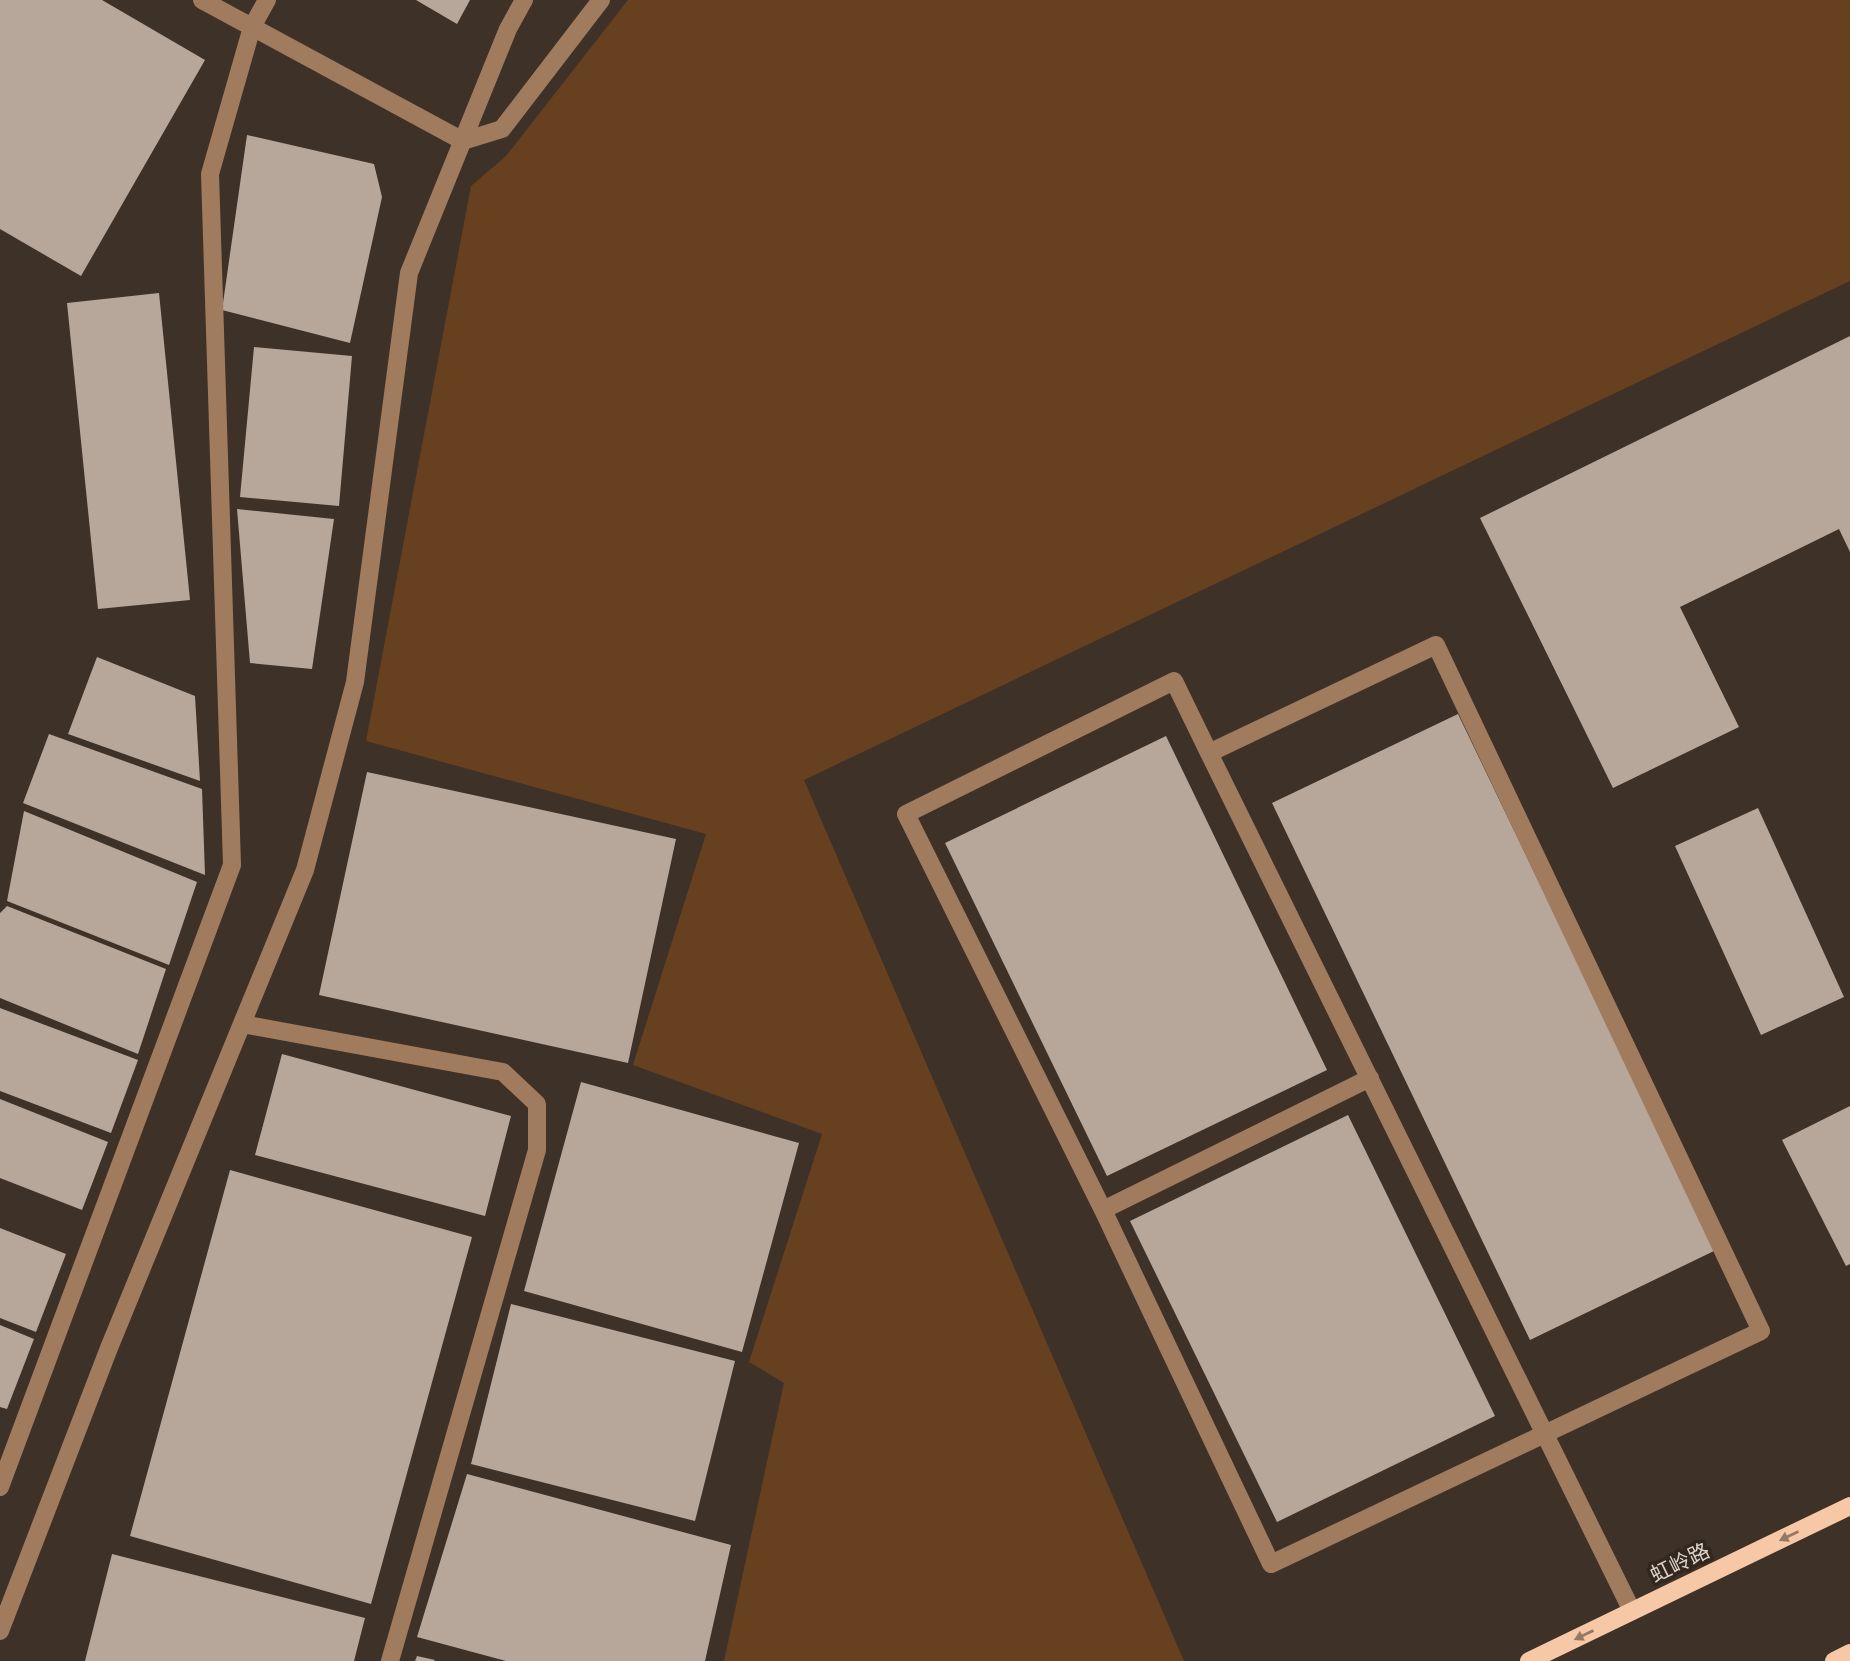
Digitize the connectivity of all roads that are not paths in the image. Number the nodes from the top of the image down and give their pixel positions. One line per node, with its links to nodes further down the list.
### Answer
1 (202, 0): 5 (street)
2 (267, 0): 5 (street)
3 (524, 0): 6 (street)
4 (601, 0): 6 (street)
5 (252, 27): 6 (street); 12 (street)
6 (463, 141): 8 (street)
7 (1209, 753): 9 (street); 10 (street); 11 (street)
8 (242, 1024): 15 (street); 17 (street)
9 (1370, 1078): 10 (street); 11 (street)
10 (1103, 1210): 11 (street)
11 (1545, 1434): 14 (street)
12 (0, 1487)
13 (1850, 1506): 14 (main road, 虹岭路, one-way to 14)
14 (1632, 1611): 18 (main road, 虹岭路, one-way to 18)
15 (0, 1631)
16 (1850, 1653): 19 (main road)
17 (390, 1661)
18 (1529, 1661)
19 (1834, 1661)

